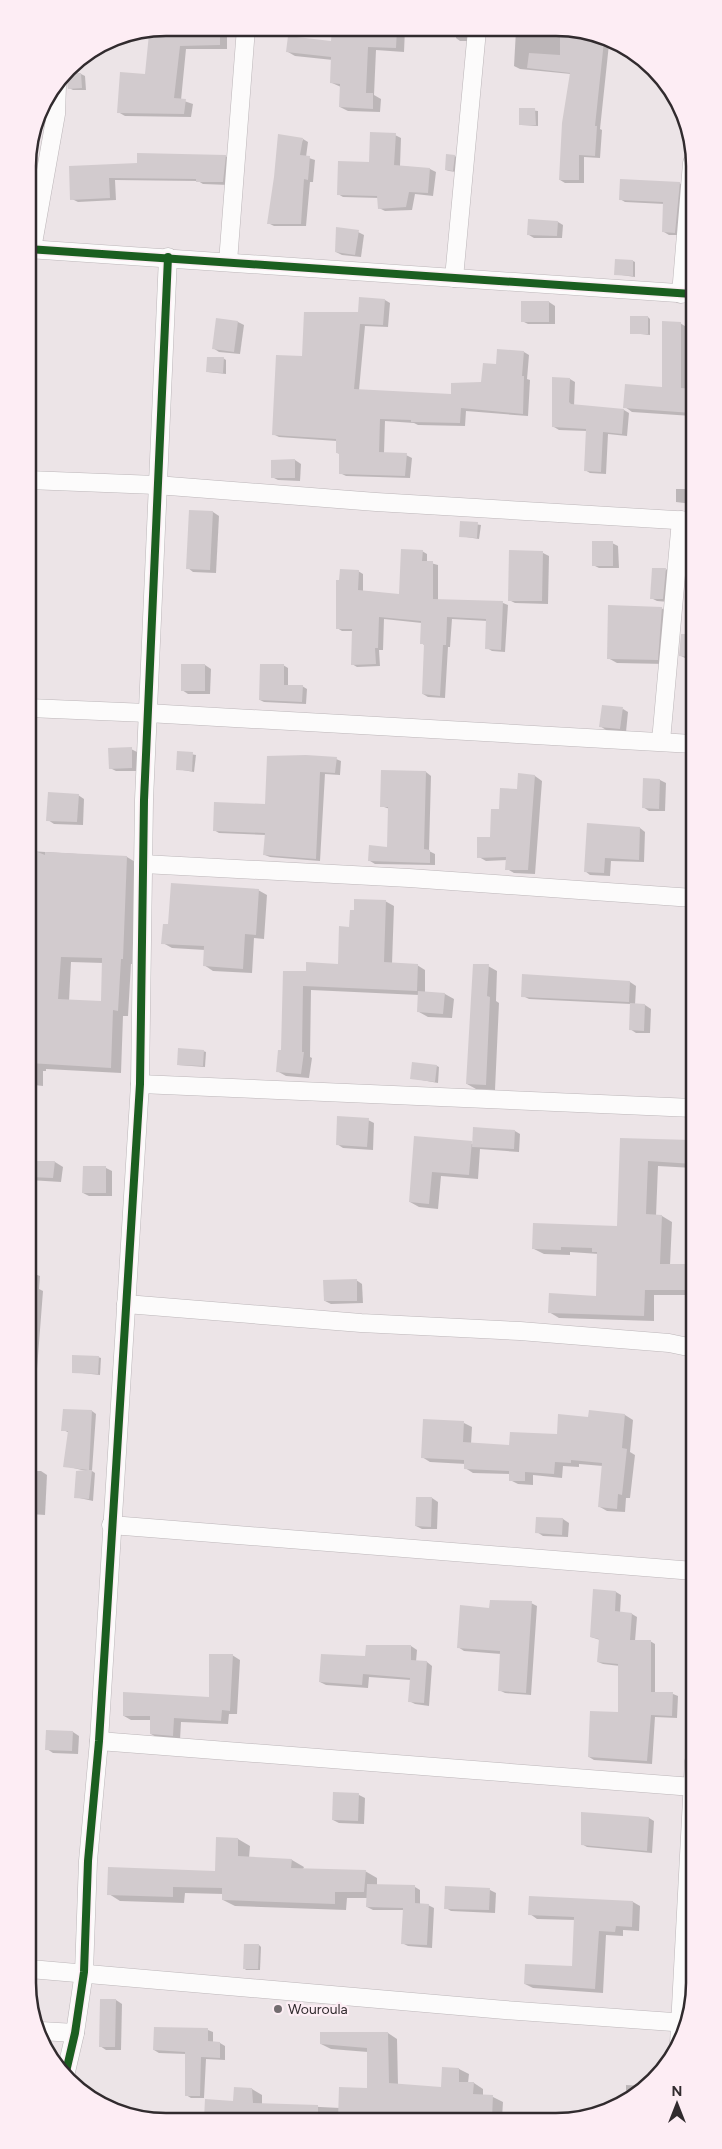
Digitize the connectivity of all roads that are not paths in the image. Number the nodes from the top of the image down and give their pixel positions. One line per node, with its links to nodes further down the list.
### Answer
1 (476, 36): 8 (street)
2 (245, 37): 7 (street)
3 (57, 96): 4 (street)
4 (37, 213)
5 (37, 249): 6 (street)
6 (168, 257): 7 (street); 11 (street)
7 (228, 262): 8 (street)
8 (454, 278): 9 (street)
9 (686, 294)
10 (37, 480): 11 (street)
11 (156, 486): 12 (street); 15 (street)
12 (686, 520)
13 (686, 530): 16 (street)
14 (37, 708): 15 (street)
15 (147, 713): 16 (street); 18 (street)
16 (661, 741): 17 (street)
17 (686, 743)
18 (143, 864): 19 (street); 20 (street)
19 (686, 897)
20 (140, 1084): 21 (street); 22 (street)
21 (685, 1108)
22 (126, 1304): 23 (street); 24 (street)
23 (685, 1346)
24 (112, 1525): 25 (street); 26 (street)
25 (685, 1570)
26 (100, 1741): 27 (street); 29 (street)
27 (685, 1786)
28 (36, 1969): 29 (street)
29 (84, 1972): 30 (street); 32 (street)
30 (679, 2022)
31 (46, 2031): 32 (street)
32 (75, 2033): 33 (street)
33 (67, 2067)

